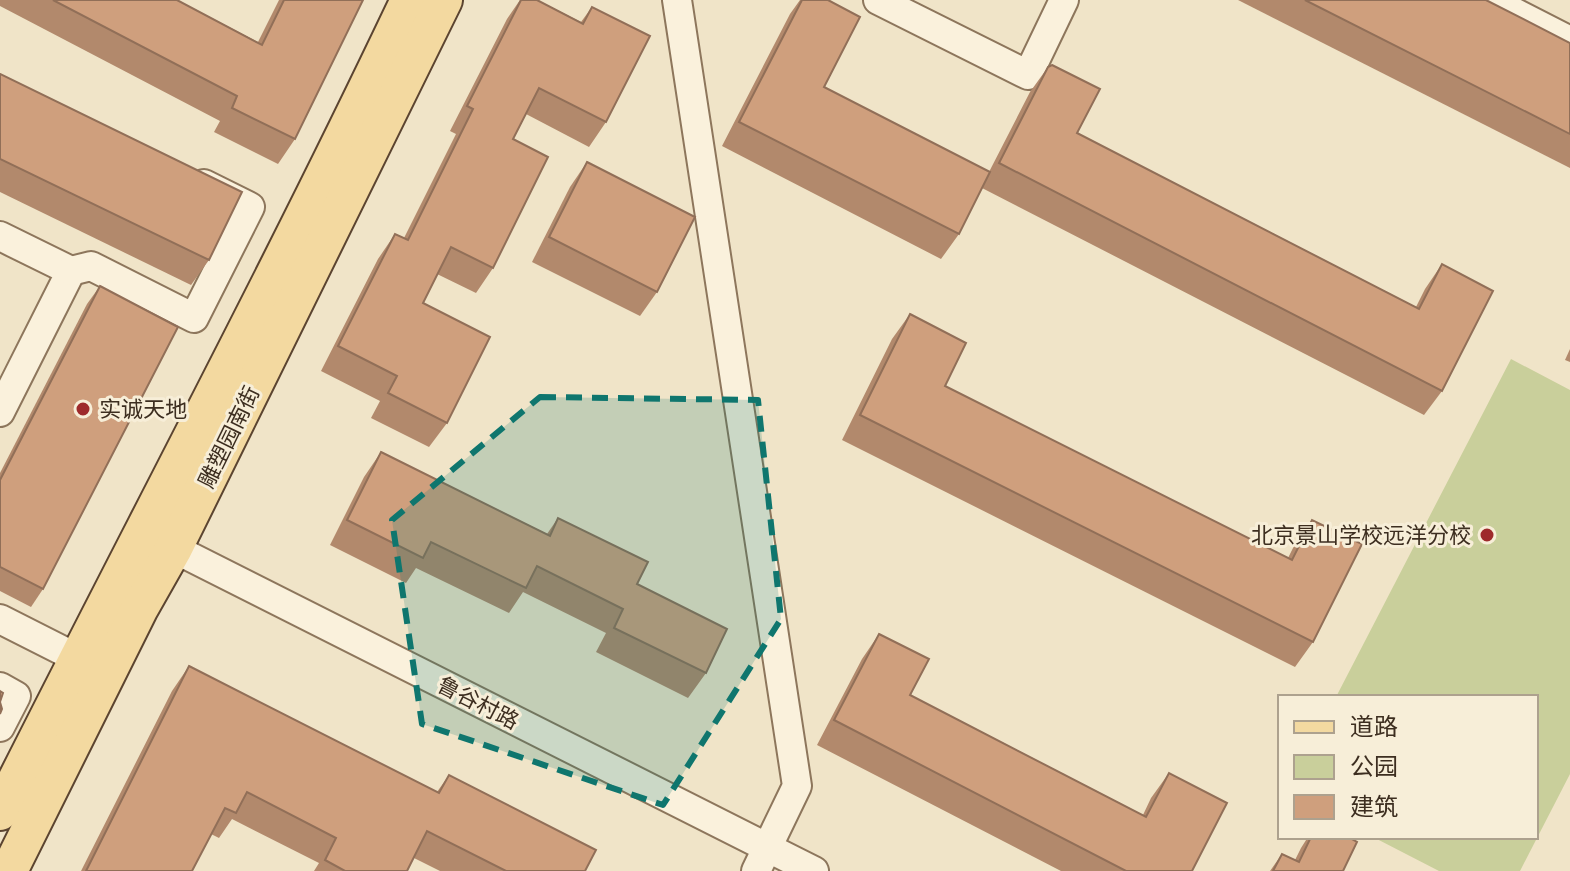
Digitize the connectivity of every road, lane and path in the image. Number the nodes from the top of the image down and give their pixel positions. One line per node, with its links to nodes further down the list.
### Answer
1 (409, 0): 12 (main road, 雕塑园南街)
2 (444, 0): 12 (main road, 雕塑园南街)
3 (677, 0): 19 (street)
4 (878, 0): 5 (street)
5 (1064, 0)
6 (1490, 0): 7 (street)
7 (1570, 41)
8 (180, 172): 10 (street)
9 (0, 236): 10 (street)
10 (71, 271): 11 (street)
11 (0, 412)
12 (159, 541): 15 (main road, 雕塑园南街); 19 (street, 鲁谷村路); 20 (main road, 雕塑园南街)
13 (0, 619): 15 (street)
14 (0, 640): 15 (street)
15 (73, 666): 18 (main road, 雕塑园南街)
16 (0, 687): 17 (street)
17 (0, 727)
18 (0, 812)
19 (762, 860): 21 (street, 鲁谷村路)
20 (9, 871)
21 (814, 871)

